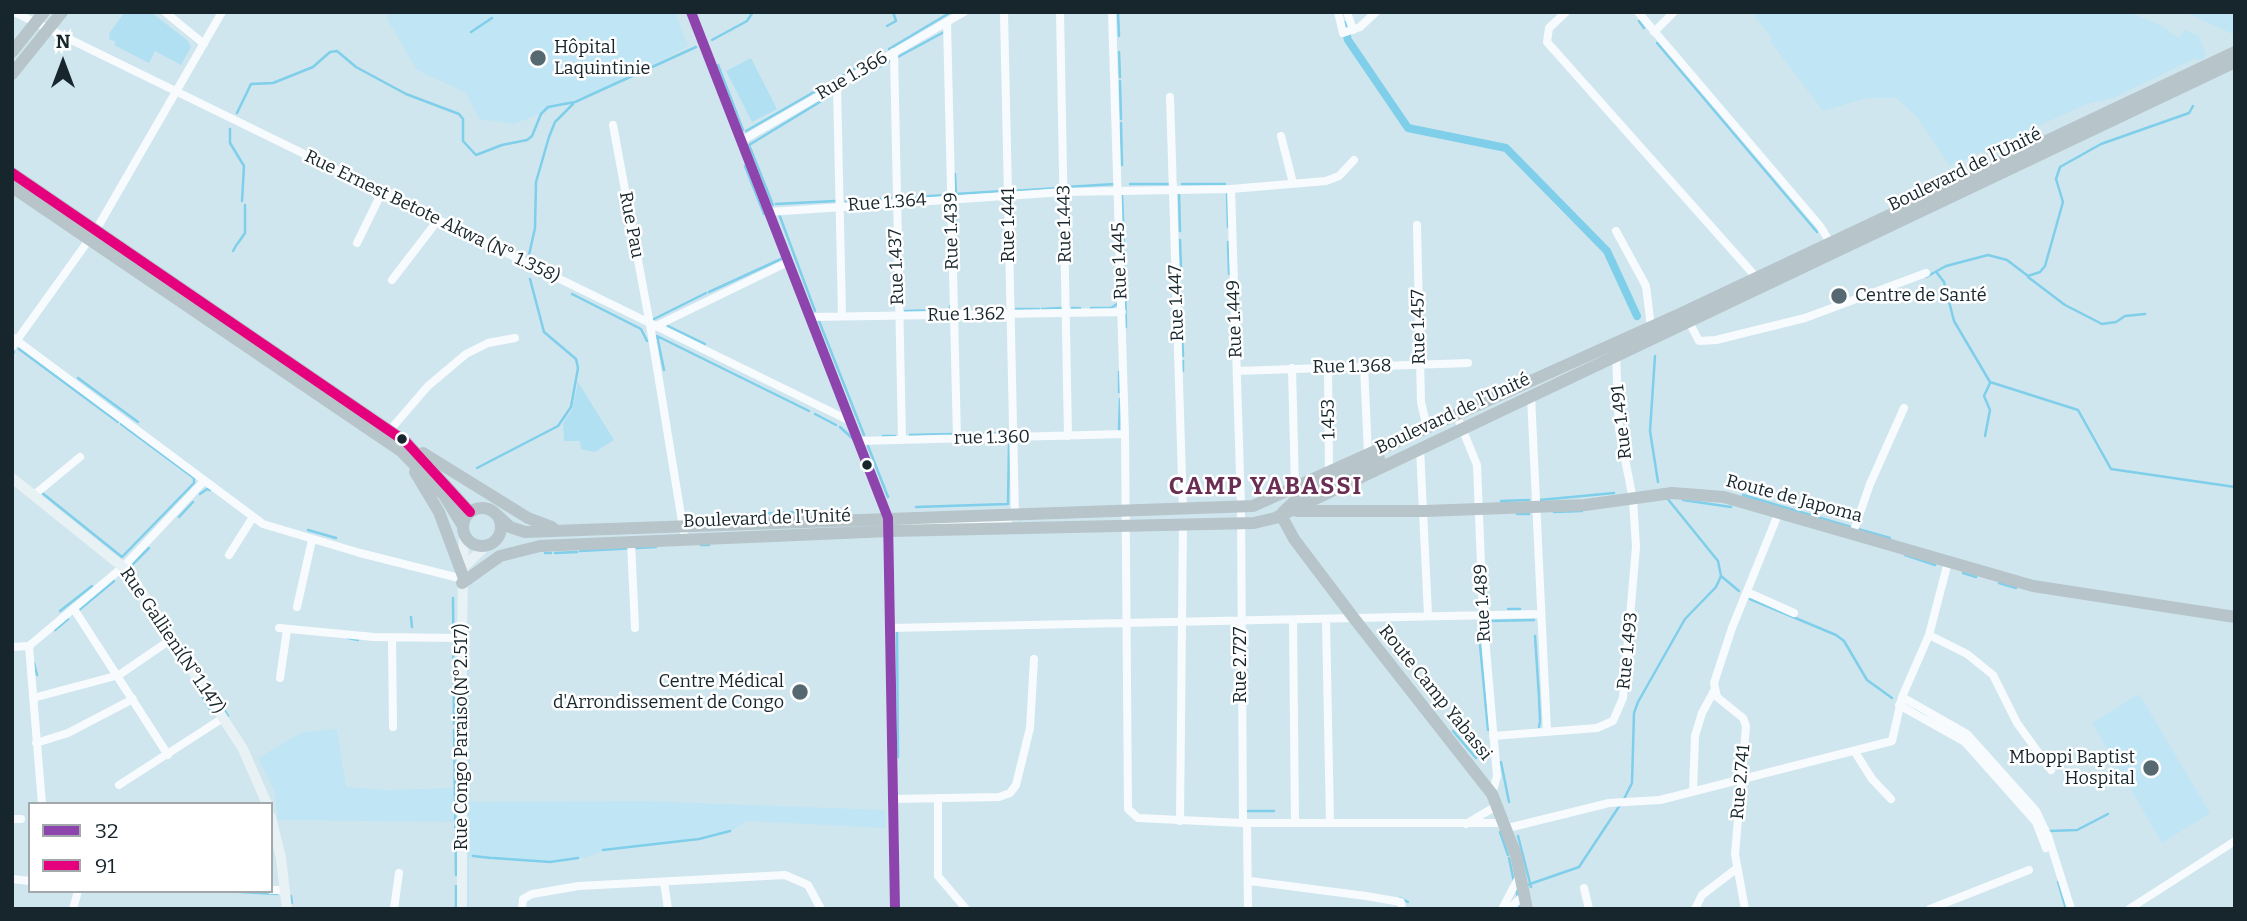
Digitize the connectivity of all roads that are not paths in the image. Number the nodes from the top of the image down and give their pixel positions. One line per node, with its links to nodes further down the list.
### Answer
1 (14, 12): 16 (street, Rue Ernest Betote Akwa (N° 1.358))
2 (62, 12): 18 (main road)
3 (165, 12): 21 (street)
4 (222, 12): 21 (street)
5 (691, 12): 32 (main road)
6 (1004, 12): 42 (street, Rue 1.441)
7 (1060, 12): 41 (street, Rue 1.443)
8 (1112, 12): 37 (street, Rue 1.445)
9 (1338, 12): 19 (street)
10 (1347, 12): 19 (street)
11 (1376, 12): 19 (street)
12 (1566, 12): 55 (street)
13 (1638, 12): 20 (street)
14 (1674, 12): 20 (street)
15 (963, 13): 17 (street, Rue 1.366)
16 (40, 17): 18 (street, Rue Ernest Betote Akwa (N° 1.358)); 22 (main road)
17 (947, 23): 23 (street, Rue 1.366); 43 (street, Rue 1.439)
18 (49, 29): 26 (main road); 28 (street, Rue Ernest Betote Akwa (N° 1.358))
19 (1349, 32)
20 (1654, 32): 52 (street)
21 (204, 44): 28 (street)
22 (12, 52)
23 (894, 52): 27 (street, Rue 1.366); 44 (street, Rue 1.437)
24 (2235, 52): 52 (main road, Boulevard de l'Unité)
25 (2235, 62): 52 (main road, Boulevard de l'Unité)
26 (12, 74)
27 (837, 85): 32 (street, Rue 1.366); 45 (street)
28 (176, 94): 40 (street, Rue Ernest Betote Akwa (N° 1.358)); 50 (street)
29 (1170, 97): 39 (street, Rue 1.447)
30 (613, 125): 65 (street, Rue Pau)
31 (1281, 136): 35 (street)
32 (741, 141): 46 (main road)
33 (1354, 160): 35 (street)
34 (12, 173): 50 (main road)
35 (1293, 183): 38 (street)
36 (12, 187): 50 (main road)
37 (1117, 189): 39 (street, Rue 1.364); 41 (street, Rue 1.364); 57 (street, Rue 1.445)
38 (1231, 189): 39 (street); 75 (street, Rue 1.449)
39 (1174, 190): 101 (street, Rue 1.447)
40 (382, 192): 47 (street, Rue Ernest Betote Akwa (N° 1.358)); 51 (street)
41 (1064, 192): 42 (street, Rue 1.364); 58 (street, Rue 1.443)
42 (1009, 195): 43 (street, Rue 1.364); 59 (street, Rue 1.441)
43 (952, 198): 44 (street, Rue 1.364); 62 (street, Rue 1.439)
44 (895, 202): 45 (street, Rue 1.364); 61 (street, Rue 1.437)
45 (841, 206): 46 (street, Rue 1.364); 60 (street)
46 (769, 212): 53 (main road)
47 (438, 220): 56 (street); 65 (street, Rue Ernest Betote Akwa (N° 1.358))
48 (1417, 225): 71 (street, Rue 1.457)
49 (1616, 231): 66 (street)
50 (92, 235): 68 (street); 81 (main road); 90 (main road)
51 (357, 243)
52 (1832, 247): 55 (main road, Boulevard de l'Unité); 64 (main road, Boulevard de l'Unité)
53 (788, 262): 63 (main road); 65 (street)
54 (1926, 273): 64 (street)
55 (1756, 277): 66 (main road, Boulevard de l'Unité)
56 (392, 280)
57 (1122, 312): 58 (street, Rue 1.362); 82 (street, Rue 1.445)
58 (1066, 313): 59 (street, Rue 1.362); 83 (street, Rue 1.443)
59 (1009, 314): 62 (street, Rue 1.362); 85 (street, Rue 1.441)
60 (842, 316): 61 (street, Rue 1.362); 63 (street, Rue 1.362)
61 (899, 316): 62 (street, Rue 1.362); 86 (street, Rue 1.437)
62 (954, 316): 84 (street, Rue 1.439)
63 (811, 317): 78 (main road)
64 (1689, 322): 69 (main road, Boulevard de l'Unité)
65 (652, 326): 78 (street, Rue Ernest Betote Akwa (N° 1.358)); 114 (street, Rue Pau)
66 (1651, 327): 69 (main road, Boulevard de l'Unité)
67 (515, 338): 81 (street)
68 (14, 341): 95 (street)
69 (1615, 351): 76 (main road, Boulevard de l'Unité); 79 (main road, Boulevard de l'Unité); 98 (street, Rue 1.491)
70 (1468, 363): 71 (street, Rue 1.368)
71 (1420, 365): 72 (street, Rue 1.368); 80 (street, Rue 1.457)
72 (1364, 366): 73 (street, Rue 1.368); 91 (street)
73 (1328, 367): 74 (street, Rue 1.368); 93 (street, 1.453)
74 (1292, 368): 75 (street, Rue 1.368); 96 (street)
75 (1237, 370): 99 (street, Rue 1.449)
76 (1531, 396): 79 (main road, Boulevard de l'Unité); 100 (street)
77 (1904, 408): 118 (street)
78 (850, 421): 87 (main road)
79 (1460, 422): 80 (main road, Boulevard de l'Unité); 89 (main road, Boulevard de l'Unité); 102 (street, Rue 1.489)
80 (1427, 428): 91 (main road, Boulevard de l'Unité); 107 (main road)
81 (390, 430): 88 (main road)
82 (1125, 434): 83 (street, rue 1.360); 103 (street, Rue 1.445)
83 (1068, 436): 85 (street, rue 1.360)
84 (957, 438): 85 (street, rue 1.360); 86 (street, rue 1.360)
85 (1013, 438): 110 (street, Rue 1.441)
86 (902, 439): 87 (street, rue 1.360)
87 (858, 441): 112 (main road)
88 (414, 448): 105 (main road); 117 (main road)
89 (1420, 448): 104 (street); 107 (main road, Boulevard de l'Unité)
90 (401, 452): 116 (main road); 127 (main road)
91 (1368, 454): 93 (main road, Boulevard de l'Unité)
92 (80, 457): 97 (street)
93 (1329, 471): 96 (main road, Boulevard de l'Unité)
94 (12, 478): 97 (main road, Rue Gallieni(N°1.147))
95 (204, 481): 109 (street); 126 (street)
96 (1295, 487): 99 (main road, Boulevard de l'Unité)
97 (34, 495): 126 (main road, Rue Gallieni(N°1.147))
98 (1633, 499): 100 (main road, Route de Japoma); 106 (main road, Route de Japoma); 159 (street, Rue 1.493)
99 (1241, 506): 101 (main road, Boulevard de l'Unité); 111 (street, Rue 2.727)
100 (1535, 507): 102 (main road, Route de Japoma); 133 (street)
101 (1184, 509): 103 (main road, Boulevard de l'Unité)
102 (1478, 509): 104 (main road, Route de Japoma); 132 (street, Rue 1.489)
103 (1126, 510): 110 (main road, Boulevard de l'Unité); 115 (street, Rue 1.445)
104 (1425, 511): 107 (main road, Route de Japoma); 134 (street)
105 (470, 512): 108 (main road); 116 (main road)
106 (1779, 512): 118 (main road, Route de Japoma); 128 (street)
107 (1287, 513): 111 (main road, Boulevard de l'Unité); 135 (main road, Route Camp Yabassi)
108 (498, 515): 117 (main road); 122 (main road)
109 (253, 517): 119 (street); 124 (street)
110 (1013, 519): 110 (street); 112 (main road, Boulevard de l'Unité); 115 (main road, Boulevard de l'Unité)
111 (1241, 523): 113 (main road, Boulevard de l'Unité); 139 (street, Rue 2.727)
112 (889, 524): 114 (main road, Boulevard de l'Unité); 120 (main road, Boulevard de l'Unité); 143 (main road)
113 (1183, 524): 115 (main road, Boulevard de l'Unité); 138 (street)
114 (683, 525): 117 (main road, Boulevard de l'Unité); 120 (street, Rue Pau)
115 (1126, 525): 141 (street, Rue 1.445)
116 (463, 529): 122 (main road); 127 (main road, Rue Congo Paraiso(N°2.517))
117 (563, 530)
118 (1853, 533): 125 (main road, Route de Japoma)
119 (312, 540): 127 (street); 129 (street)
120 (685, 540): 121 (main road, Boulevard de l'Unité)
121 (631, 542): 123 (main road, Boulevard de l'Unité); 142 (street)
122 (488, 545): 123 (main road); 127 (main road)
123 (540, 547): 127 (main road)
124 (229, 555)
125 (1948, 562): 136 (main road, Route de Japoma); 144 (street)
126 (124, 566): 130 (street); 146 (main road, Rue Gallieni(N°1.147))
127 (464, 576): 145 (main road, Rue Congo Paraiso(N°2.517))
128 (1747, 592): 131 (street); 153 (street)
129 (297, 607)
130 (74, 609): 148 (street); 151 (street)
131 (1794, 613)
132 (1483, 614): 133 (street); 134 (street); 160 (street, Rue 1.489)
133 (1540, 614): 159 (street)
134 (1428, 615): 135 (street)
135 (1353, 617): 137 (street); 170 (main road, Route Camp Yabassi)
136 (2235, 617)
137 (1326, 619): 140 (street); 177 (street)
138 (1183, 620): 139 (street); 141 (street); 174 (street)
139 (1241, 620): 140 (street); 175 (street, Rue 2.727)
140 (1293, 620): 176 (street)
141 (1127, 622): 143 (street); 174 (street, Rue 1.445)
142 (635, 628)
143 (891, 628): 169 (main road)
144 (1929, 635): 156 (street); 164 (street)
145 (462, 636): 147 (street); 194 (main road, Rue Congo Paraiso(N°2.517))
146 (173, 638): 151 (street); 157 (main road, Rue Gallieni(N°1.147))
147 (392, 638): 152 (street); 158 (street)
148 (29, 646): 149 (street); 154 (street)
149 (12, 647)
150 (1034, 659): 168 (street)
151 (119, 675): 154 (street); 155 (street)
152 (280, 678)
153 (1714, 691): 165 (street, Rue 2.741); 167 (street)
154 (33, 698): 161 (street)
155 (133, 699): 161 (street); 163 (street)
156 (1901, 701): 162 (street, Rue 1.445); 182 (street); 209 (street)
157 (223, 718): 163 (street); 173 (main road, Rue Gallieni(N°1.147))
158 (393, 727)
159 (1547, 732): 160 (street, Rue 1.493)
160 (1493, 736): 170 (street, Rue 1.489)
161 (36, 743): 172 (street)
162 (1855, 752): 165 (street, Rue 1.445); 171 (street)
163 (168, 755): 166 (street)
164 (2051, 770)
165 (1741, 778): 167 (street, Rue 1.445); 183 (street, Rue 2.741)
166 (119, 785)
167 (1693, 791): 180 (street, Rue 1.445)
168 (938, 798): 169 (street); 199 (street)
169 (894, 799): 198 (main road)
170 (1495, 799): 179 (street); 180 (main road, Route Camp Yabassi)
171 (1891, 799)
172 (42, 802)
173 (266, 802)
174 (1180, 821): 175 (street, Rue 1.445)
175 (1245, 823): 176 (street, Rue 1.445); 186 (street, Rue 2.727)
176 (1295, 823): 177 (street, Rue 1.445)
177 (1330, 824): 179 (street, Rue 1.445)
178 (273, 825): 191 (main road)
179 (1463, 826): 180 (street, Rue 1.445)
180 (1507, 826): 188 (main road, Route Camp Yabassi)
181 (2235, 841): 210 (street)
182 (2046, 848)
183 (1736, 869): 206 (street); 207 (street, Rue 2.741)
184 (2029, 870): 208 (street)
185 (400, 873): 193 (street)
186 (1250, 881): 200 (street, Rue 2.727); 201 (street)
187 (664, 882): 195 (street); 196 (street); 197 (street)
188 (1522, 886): 202 (street); 203 (street); 204 (main road, Route Camp Yabassi)
189 (1584, 888): 205 (street)
190 (273, 890): 191 (street)
191 (284, 890): 192 (main road)
192 (286, 909)
193 (394, 909)
194 (462, 909)
195 (522, 909)
196 (668, 909)
197 (821, 909)
198 (895, 909)
199 (966, 909)
200 (1248, 909)
201 (1402, 909)
202 (1502, 909)
203 (1509, 909)
204 (1527, 909)
205 (1589, 909)
206 (1695, 909)
207 (1745, 909)
208 (1930, 909)
209 (2071, 909)
210 (2129, 909)

